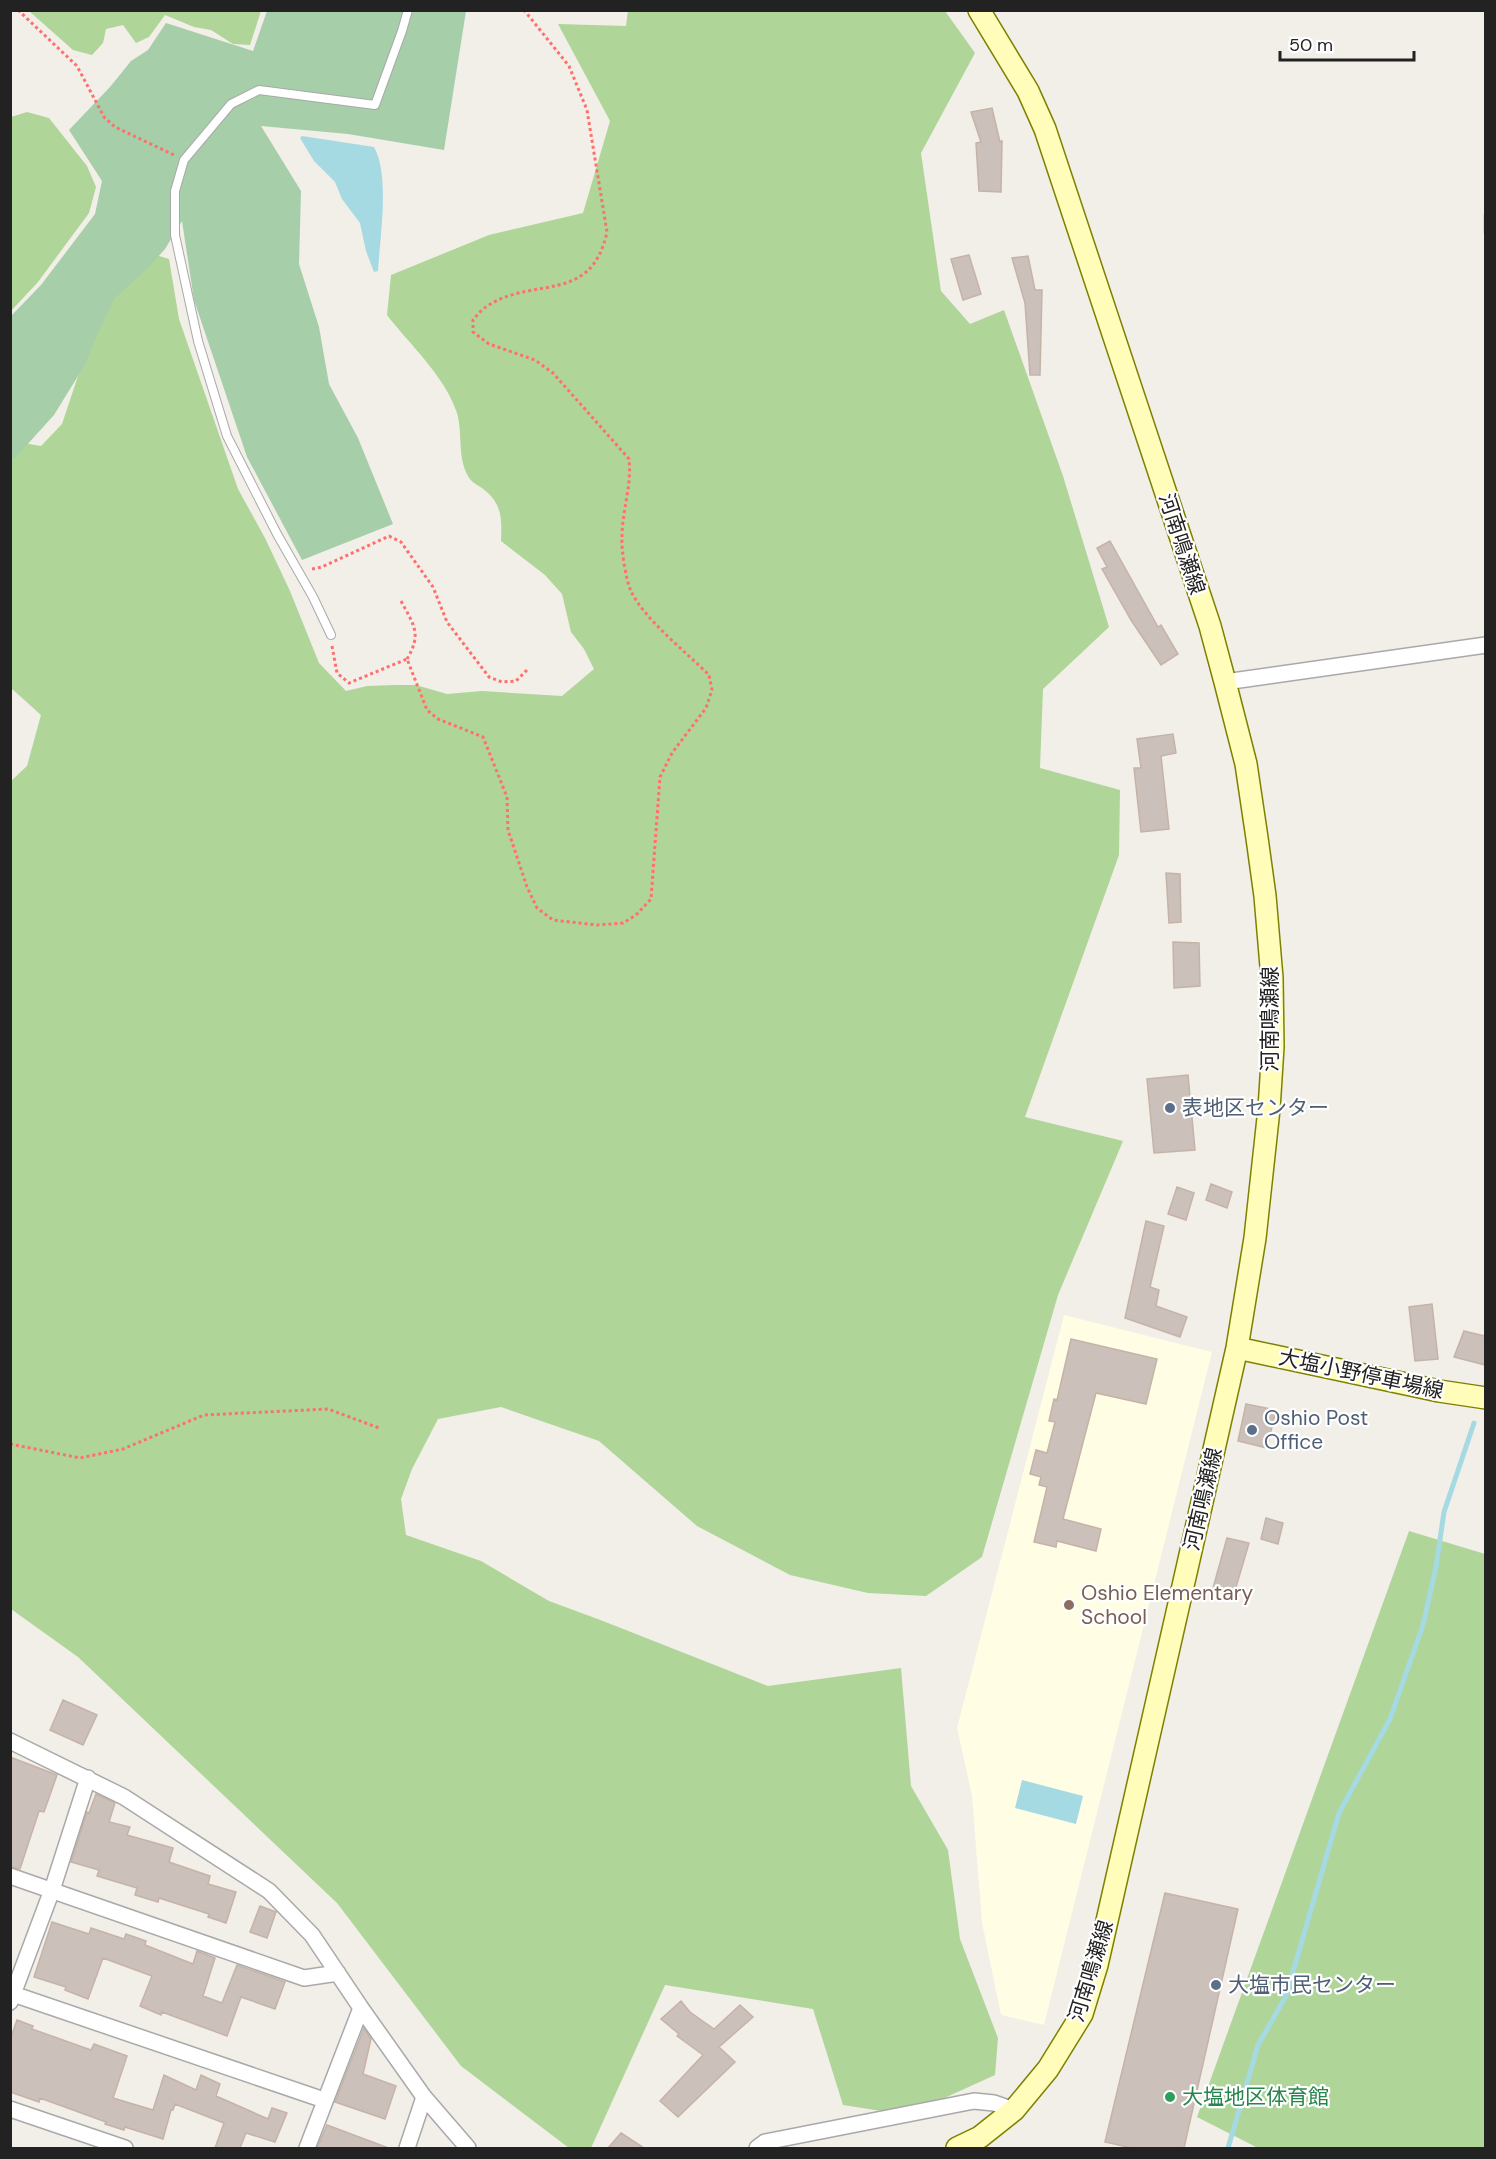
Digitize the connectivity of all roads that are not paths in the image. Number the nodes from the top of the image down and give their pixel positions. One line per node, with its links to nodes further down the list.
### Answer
1 (408, 10): 3 (lane)
2 (979, 10): 5 (main road, 河南鳴瀬線)
3 (331, 635)
4 (1485, 645): 5 (street)
5 (1225, 682): 6 (main road, 河南鳴瀬線)
6 (1237, 1348): 7 (main road, 大塩小野停車場線); 18 (main road, 河南鳴瀬線)
7 (1485, 1398)
8 (10, 1741): 9 (street)
9 (88, 1778): 11 (street); 12 (street)
10 (10, 1876): 11 (street)
11 (51, 1890): 12 (street); 13 (street)
12 (338, 1973): 14 (street)
13 (11, 1996): 16 (street)
14 (361, 2008): 15 (street); 16 (street)
15 (424, 2097): 21 (street); 22 (street)
16 (324, 2100): 20 (street)
17 (10, 2109): 19 (street)
18 (1014, 2110): 23 (street); 24 (main road, 河南鳴瀬線)
19 (125, 2148)
20 (307, 2148)
21 (406, 2148)
22 (468, 2148)
23 (757, 2148)
24 (957, 2148)

